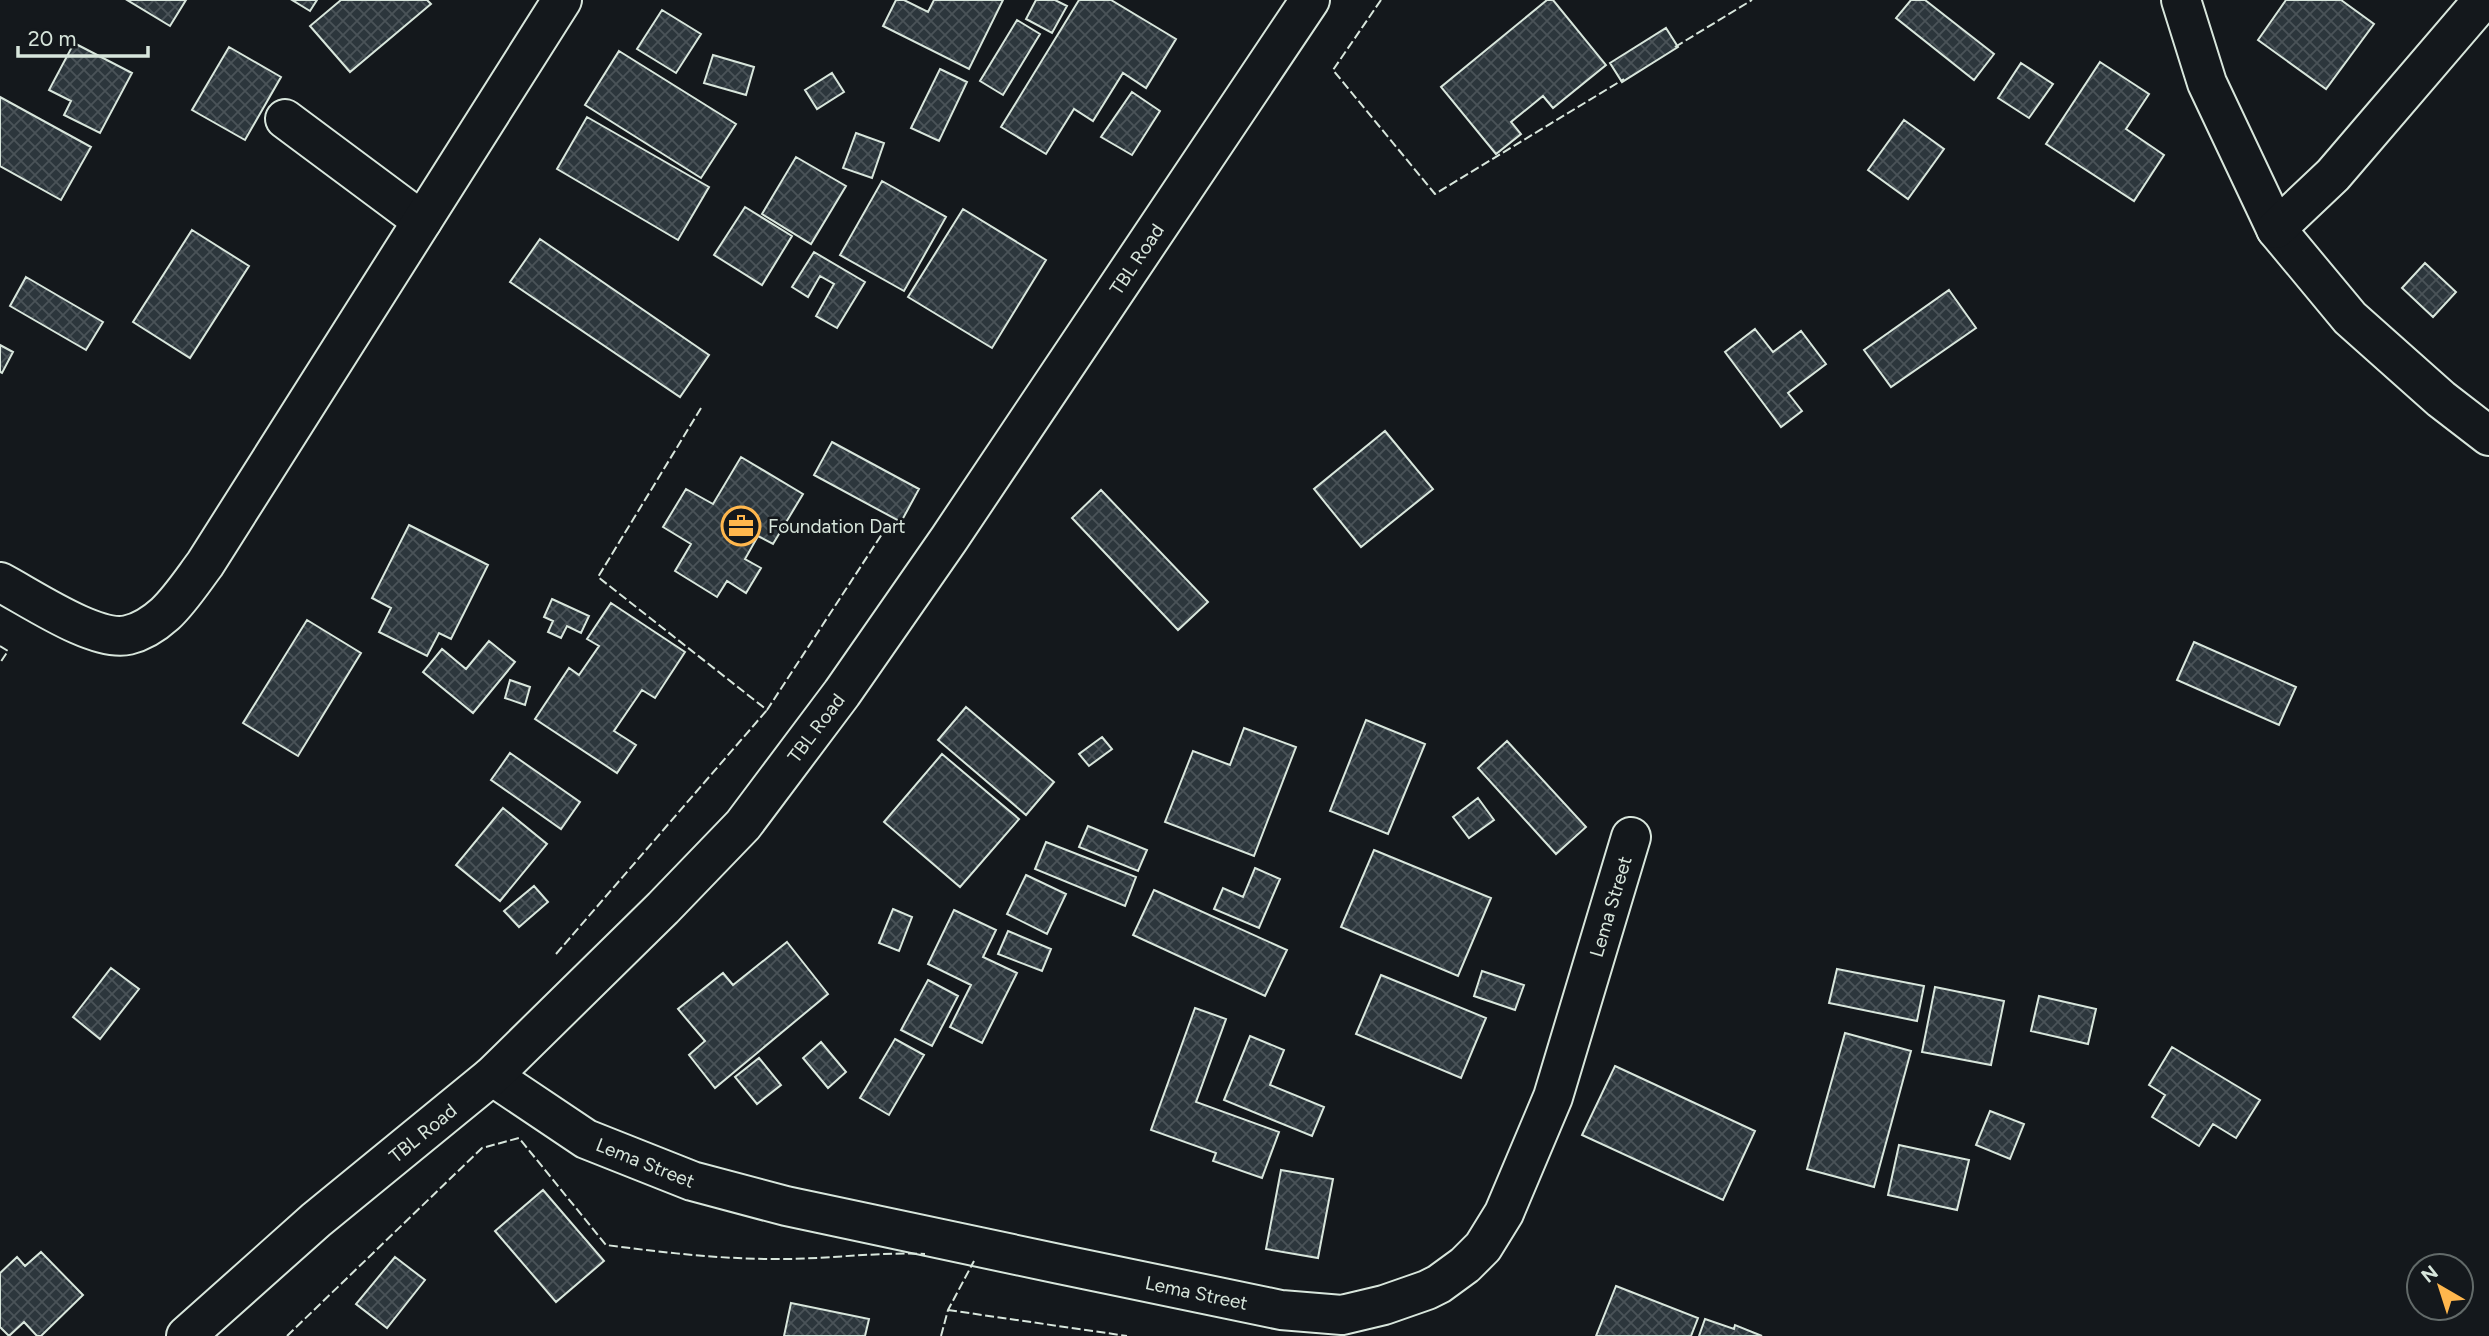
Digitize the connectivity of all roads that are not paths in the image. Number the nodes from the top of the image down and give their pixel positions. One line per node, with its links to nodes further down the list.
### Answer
1 (562, 0): 6 (street)
2 (1310, 0): 11 (street, TBL Road)
3 (2181, 0): 7 (street)
4 (2483, 0): 7 (street)
5 (285, 119): 6 (street)
6 (422, 221): 9 (street)
7 (2276, 229): 8 (street)
8 (2489, 436)
9 (0, 582)
10 (1631, 837): 11 (street, Lema Street)
11 (492, 1076): 12 (street, TBL Road)
12 (186, 1336)

